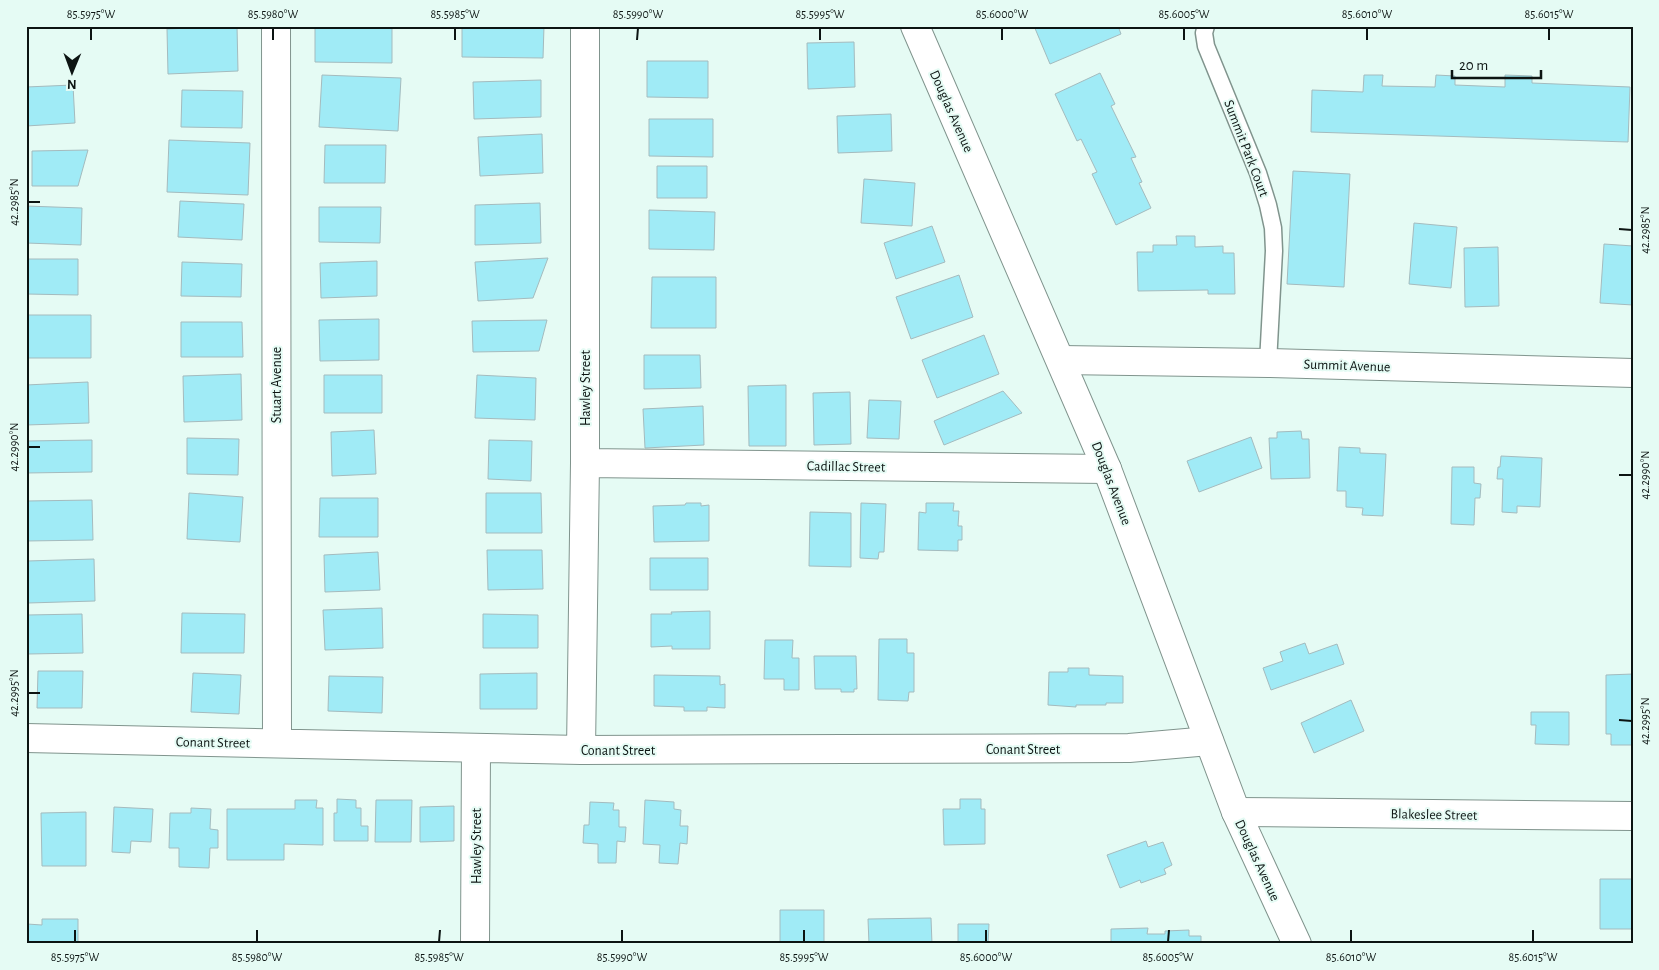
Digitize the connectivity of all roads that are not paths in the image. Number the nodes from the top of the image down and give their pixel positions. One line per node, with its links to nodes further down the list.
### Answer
1 (276, 26): 12 (street, Stuart Avenue)
2 (585, 26): 8 (street, Hawley Street)
3 (916, 26): 5 (street, Douglas Avenue)
4 (1206, 26): 6 (lane, Summit Park Court)
5 (1060, 360): 6 (street, Summit Avenue); 9 (street, Douglas Avenue)
6 (1268, 363): 7 (street, Summit Avenue)
7 (1633, 373)
8 (585, 463): 9 (street, Cadillac Street); 14 (street, Hawley Street)
9 (1108, 469): 11 (street, Douglas Avenue)
10 (26, 738): 12 (street, Conant Street)
11 (1209, 741): 14 (street, Conant Street); 15 (street, Douglas Avenue)
12 (277, 743): 13 (street, Conant Street)
13 (476, 748): 14 (street, Conant Street); 17 (street, Hawley Street)
14 (581, 750)
15 (1236, 812): 16 (street, Blakeslee Street); 18 (street, Douglas Avenue)
16 (1633, 816)
17 (475, 944)
18 (1297, 944)

